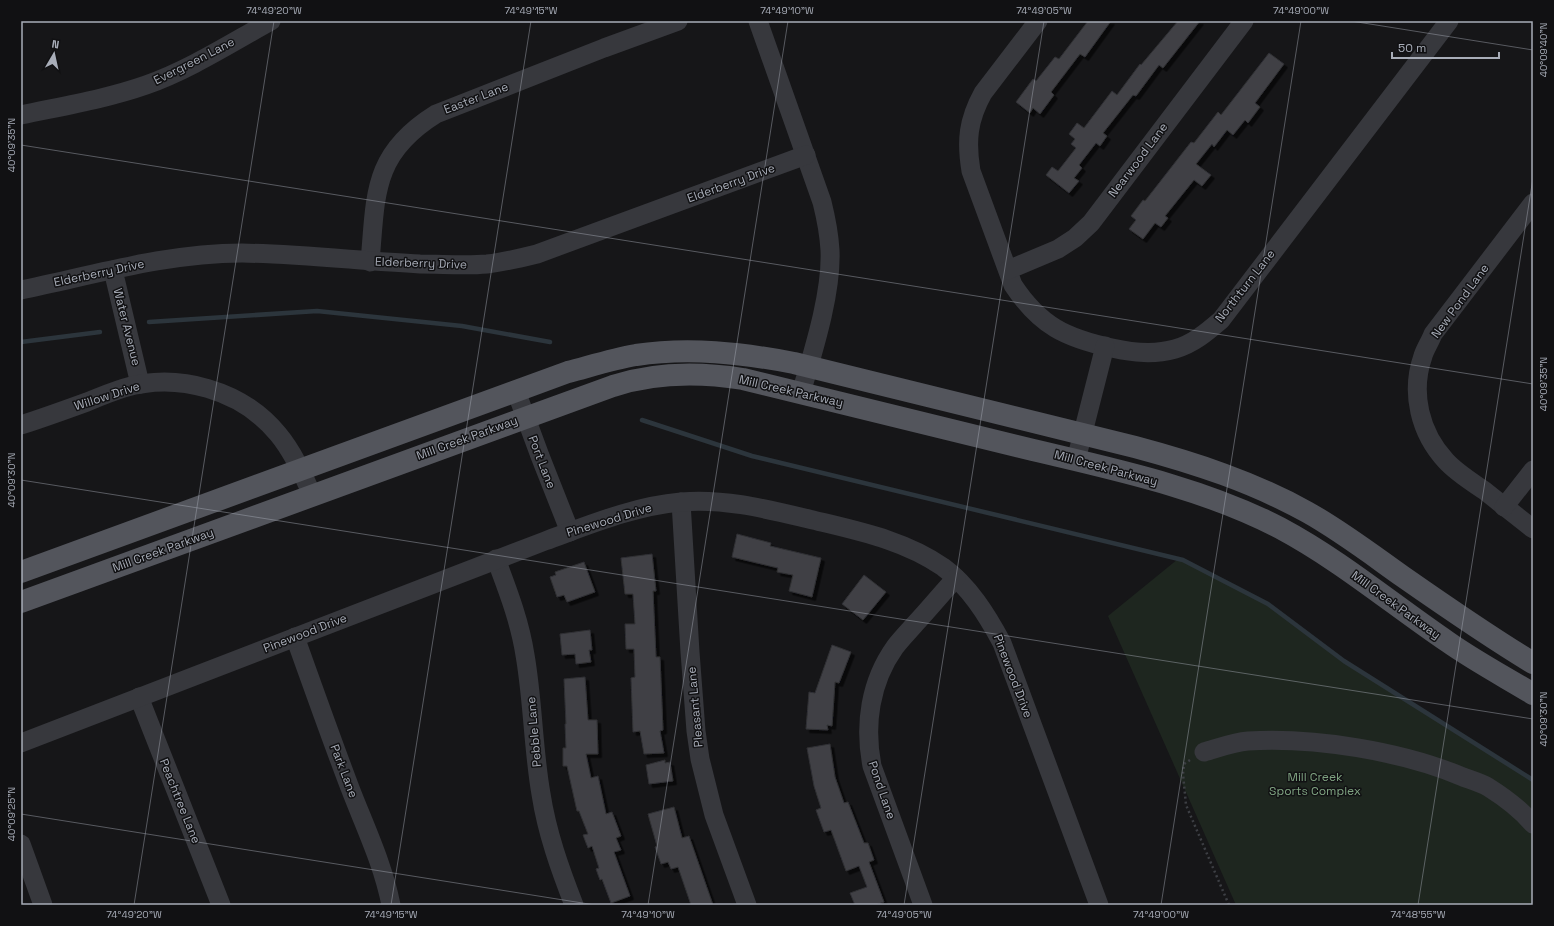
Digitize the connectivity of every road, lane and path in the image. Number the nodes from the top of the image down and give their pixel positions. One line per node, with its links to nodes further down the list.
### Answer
1 (271, 21): 7 (street, Evergreen Lane)
2 (678, 21): 10 (street, Easter Lane)
3 (758, 21): 8 (street)
4 (1038, 21): 12 (street, Northturn Lane)
5 (1244, 21): 12 (street, Nearwood Lane)
6 (1449, 21): 14 (street, Northturn Lane)
7 (21, 115)
8 (806, 155): 10 (street, Elderberry Drive); 15 (street)
9 (1533, 203): 27 (street, New Pond Lane)
10 (370, 262): 11 (street, Elderberry Drive)
11 (113, 270): 13 (street, Elderberry Drive); 16 (street, Water Avenue)
12 (1008, 270): 14 (street, Northturn Lane)
13 (21, 290)
14 (1105, 346): 21 (street)
15 (809, 366): 17 (main road, Mill Creek Parkway); 18 (street); 21 (main road, Mill Creek Parkway)
16 (140, 384): 20 (street, Willow Drive); 23 (street, Willow Drive)
17 (516, 391): 19 (street, Port Lane); 23 (main road, Mill Creek Parkway)
18 (801, 393): 19 (main road, Mill Creek Parkway); 22 (main road, Mill Creek Parkway)
19 (525, 417): 25 (main road, Mill Creek Parkway); 29 (street, Port Lane)
20 (21, 425)
21 (1083, 434): 22 (street); 35 (main road, Mill Creek Parkway)
22 (1076, 460): 36 (main road, Mill Creek Parkway)
23 (301, 469): 25 (street, Willow Drive); 31 (main road, Mill Creek Parkway)
24 (1533, 470): 27 (street)
25 (312, 495): 33 (main road, Mill Creek Parkway)
26 (681, 502): 29 (street, Pinewood Drive); 32 (street, Pinewood Drive); 46 (street, Pleasant Lane)
27 (1504, 507): 28 (street, New Pond Lane)
28 (1533, 529)
29 (570, 532): 30 (street, Pinewood Drive)
30 (496, 559): 34 (street, Pinewood Drive); 45 (street, Pebble Lane)
31 (21, 572)
32 (956, 578): 47 (street, Pond Lane); 48 (street, Pinewood Drive)
33 (21, 602)
34 (295, 637): 37 (street, Pinewood Drive); 44 (street, Park Lane)
35 (1533, 663)
36 (1533, 694)
37 (139, 697): 38 (street, Pinewood Drive); 43 (street, Peachtree Lane)
38 (21, 742)
39 (1204, 752): 40 (street); 49 (path)
40 (1533, 824)
41 (21, 844): 42 (street)
42 (43, 905)
43 (220, 905)
44 (392, 905)
45 (574, 905)
46 (747, 905)
47 (923, 905)
48 (1099, 905)
49 (1229, 905)

